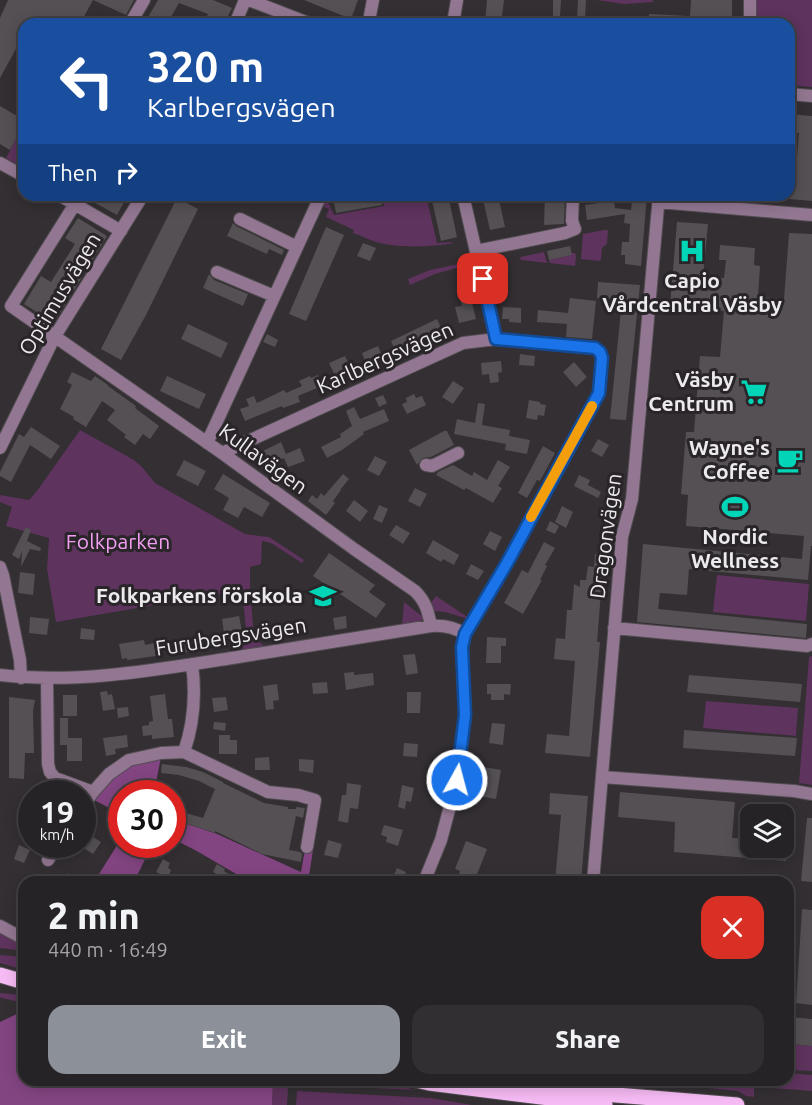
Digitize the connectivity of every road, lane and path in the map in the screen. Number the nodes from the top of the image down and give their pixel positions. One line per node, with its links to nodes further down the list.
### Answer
1 (144, 0): 6 (street)
2 (247, 0): 7 (street); 8 (street)
3 (373, 0): 9 (street)
4 (457, 0): 10 (street)
5 (750, 0): 11 (street)
6 (134, 18)
7 (238, 18)
8 (295, 18)
9 (370, 18)
10 (454, 18)
11 (750, 18)
12 (795, 95): 13 (street)
13 (812, 96)
14 (0, 163): 15 (street)
15 (18, 173)
16 (70, 201): 23 (street)
17 (139, 201): 26 (street, Optimusvägen)
18 (318, 201): 27 (street)
19 (464, 201): 28 (street)
20 (573, 201): 28 (street)
21 (658, 201): 40 (street, Dragonvägen)
22 (685, 201): 24 (street)
23 (75, 204): 26 (street); 31 (street, Kullavägen)
24 (812, 215)
25 (240, 219): 27 (street)
26 (121, 231): 31 (street, Optimusvägen)
27 (297, 247): 30 (street)
28 (476, 250): 32 (street)
29 (217, 272): 30 (street)
30 (274, 296): 33 (street)
31 (55, 336): 33 (street, Kullavägen); 34 (street, Optimusvägen)
32 (496, 339): 35 (street, Karlbergsvägen); 41 (street, Karlbergsvägen)
33 (207, 443): 35 (street, Kullavägen)
34 (0, 448)
35 (222, 453): 39 (street, Kullavägen)
36 (458, 453): 37 (street)
37 (426, 465)
38 (0, 567): 45 (street)
39 (431, 626): 41 (street, Furubergsvägen); 43 (street, Furubergsvägen)
40 (614, 628): 42 (street); 48 (street, Dragonvägen)
41 (465, 634): 53 (street)
42 (812, 644)
43 (192, 664): 46 (street, Furubergsvägen); 47 (street)
44 (0, 675): 45 (street, Furubergsvägen)
45 (21, 678): 46 (street, Furubergsvägen)
46 (47, 679): 49 (street)
47 (184, 752): 50 (street); 52 (street)
48 (602, 777): 51 (street); 54 (street, Dragonvägen)
49 (60, 780)
50 (96, 789)
51 (812, 794)
52 (307, 847)
53 (426, 876)
54 (593, 876)
55 (0, 926): 56 (street)
56 (18, 936)
57 (0, 975): 58 (main road)
58 (18, 980)
59 (469, 1086): 61 (main road)
60 (531, 1086): 61 (main road)
61 (576, 1094): 62 (main road); 63 (main road)
62 (605, 1105)
63 (737, 1105)

